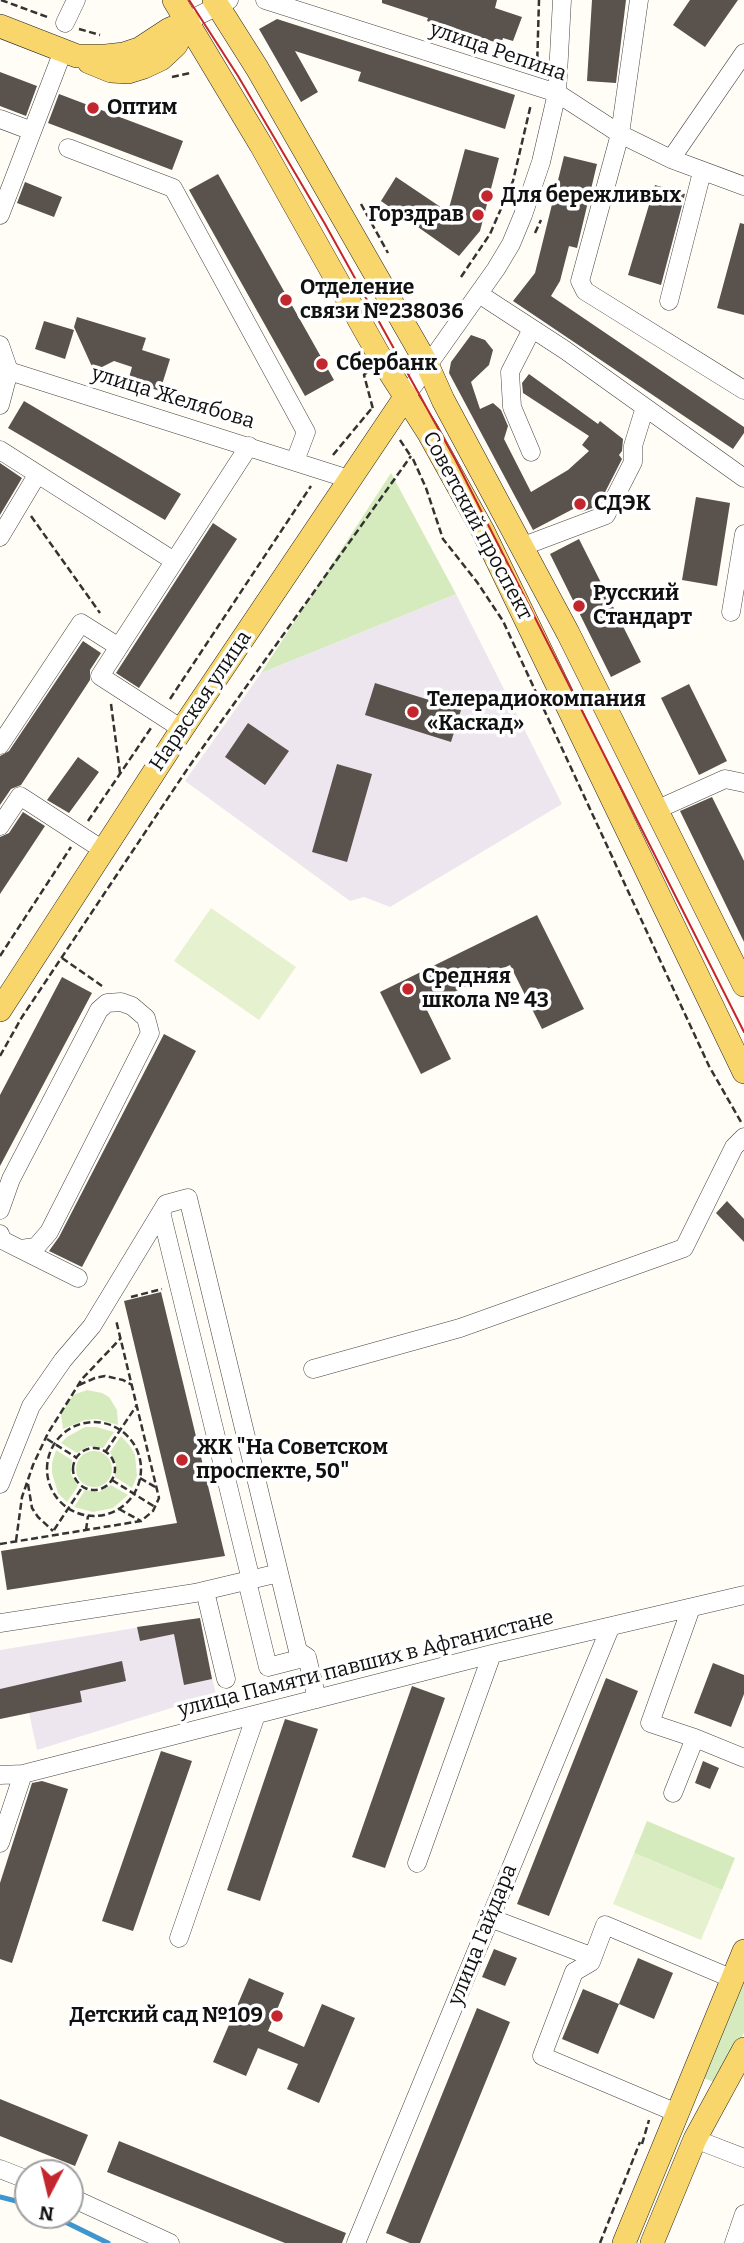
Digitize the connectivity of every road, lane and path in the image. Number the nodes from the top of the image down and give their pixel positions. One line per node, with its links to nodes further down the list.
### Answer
1 (76, 0): 9 (street)
2 (174, 0): 8 (main road, Советский проспект)
3 (265, 0): 13 (street, улица Репина)
4 (540, 0): 13 (path)
5 (562, 0): 14 (street)
6 (639, 0): 17 (street)
7 (220, 2): 8 (street); 28 (main road, Советский проспект)
8 (188, 21): 11 (main road); 31 (main road, Советский проспект)
9 (65, 23)
10 (0, 26): 11 (main road)
11 (70, 53): 16 (street)
12 (744, 53): 19 (street)
13 (535, 86): 14 (street, улица Репина); 23 (path)
14 (557, 93): 17 (street, улица Репина); 24 (street)
15 (0, 119): 16 (street)
16 (32, 131): 22 (street)
17 (620, 134): 19 (street, улица Репина); 30 (street)
18 (68, 148): 38 (street)
19 (671, 159): 20 (street, улица Репина)
20 (702, 172): 21 (street, улица Репина); 25 (street)
21 (744, 186)
22 (0, 215)
23 (461, 277)
24 (479, 294): 26 (street); 28 (street)
25 (669, 300)
26 (532, 329): 34 (street); 37 (street)
27 (0, 345): 29 (street)
28 (427, 364): 31 (street); 46 (main road, Советский проспект)
29 (9, 371): 32 (street); 35 (street, улица Желябова)
30 (744, 390)
31 (406, 396): 42 (main road, Нарвская улица); 68 (main road, Советский проспект)
32 (0, 405)
33 (372, 408): 39 (path)
34 (645, 408): 41 (street); 46 (street)
35 (249, 446): 38 (street, улица Желябова); 47 (street)
36 (0, 450): 40 (street)
37 (531, 452)
38 (295, 461): 39 (street, улица Желябова)
39 (321, 470): 42 (street, улица Желябова); 52 (path)
40 (37, 475): 43 (street); 47 (street)
41 (744, 478)
42 (349, 479): 53 (main road, Нарвская улица)
43 (21, 502): 45 (street); 48 (path)
44 (744, 534): 49 (street)
45 (0, 537)
46 (521, 547): 57 (main road, Советский проспект)
47 (174, 561): 50 (street)
48 (100, 612)
49 (731, 612)
50 (119, 647): 51 (street); 54 (street)
51 (108, 681): 52 (street); 55 (path)
52 (160, 714): 53 (street); 55 (path)
53 (182, 729): 60 (main road, Нарвская улица)
54 (0, 746)
55 (120, 773): 59 (path)
56 (744, 783): 57 (street)
57 (656, 810): 61 (main road, Советский проспект)
58 (2, 817): 59 (street)
59 (79, 834): 60 (street); 62 (path)
60 (103, 850): 66 (main road, Нарвская улица)
61 (737, 953): 64 (main road, Советский проспект)
62 (0, 956)
63 (61, 957): 65 (path); 67 (path); 69 (path)
64 (744, 985)
65 (107, 1003): 71 (street); 75 (street)
66 (0, 1010)
67 (0, 1056)
68 (744, 1072)
69 (744, 1128)
70 (744, 1137): 80 (street)
71 (6, 1176): 72 (street)
72 (0, 1210)
73 (161, 1212): 77 (street); 78 (street); 108 (street)
74 (0, 1234): 75 (street)
75 (20, 1249): 76 (street)
76 (78, 1278)
77 (179, 1285): 78 (path); 109 (street)
78 (109, 1302): 79 (path); 94 (street)
79 (121, 1338): 81 (path); 82 (path)
80 (313, 1369)
81 (132, 1385): 82 (path); 83 (path)
82 (77, 1386): 85 (path)
83 (137, 1405): 84 (path); 86 (path)
84 (120, 1430): 87 (path); 88 (path); 89 (path)
85 (46, 1438): 87 (path); 91 (path)
86 (146, 1443): 88 (path); 96 (path)
87 (55, 1444): 90 (path); 99 (path)
88 (134, 1447): 92 (path)
89 (105, 1452): 90 (path); 93 (path)
90 (76, 1458): 95 (path)
91 (29, 1476): 104 (path); 106 (path)
92 (140, 1478): 96 (path); 97 (path)
93 (112, 1479): 95 (path); 97 (path)
94 (0, 1484)
95 (83, 1486): 99 (path)
96 (157, 1489): 98 (path)
97 (134, 1494): 98 (path); 100 (path)
98 (155, 1507): 102 (path)
99 (68, 1508): 101 (path); 104 (path)
100 (118, 1509): 101 (path); 102 (path)
101 (88, 1515): 103 (path)
102 (141, 1521): 103 (path)
103 (86, 1530): 105 (path)
104 (53, 1531): 105 (path)
105 (50, 1536): 106 (path)
106 (16, 1541): 107 (path)
107 (0, 1544)
108 (279, 1573): 109 (street); 116 (street)
109 (249, 1580): 110 (street); 116 (street)
110 (205, 1591): 113 (street); 117 (street)
111 (744, 1595): 112 (street, улица Памяти павших в Афганистане)
112 (691, 1608): 114 (street, улица Памяти павших в Афганистане); 120 (street)
113 (0, 1623)
114 (610, 1628): 115 (street, улица Памяти павших в Афганистане); 127 (street, улица Гайдара)
115 (492, 1654): 118 (street, улица Памяти павших в Афганистане); 126 (street)
116 (307, 1657): 118 (street)
117 (226, 1679)
118 (317, 1699): 119 (street, улица Памяти павших в Афганистане)
119 (256, 1715): 122 (street, улица Памяти павших в Афганистане); 128 (street)
120 (695, 1738): 121 (street); 124 (street)
121 (744, 1758)
122 (23, 1774): 123 (street, улица Памяти павших в Афганистане); 125 (street)
123 (0, 1775)
124 (673, 1793)
125 (0, 1843)
126 (416, 1863)
127 (490, 1918): 130 (street); 140 (street, улица Гайдара)
128 (179, 1938)
129 (744, 1951): 131 (main road)
130 (593, 1957): 131 (street); 133 (street)
131 (733, 1979): 133 (main road)
132 (744, 2049): 135 (main road)
133 (677, 2113): 142 (main road)
134 (644, 2132): 141 (path)
135 (695, 2139): 136 (street); 143 (main road)
136 (744, 2158)
137 (84, 2203): 139 (street)
138 (744, 2214): 144 (street)
139 (170, 2243)
140 (356, 2243)
141 (600, 2243)
142 (624, 2243)
143 (652, 2243)
144 (734, 2243)

